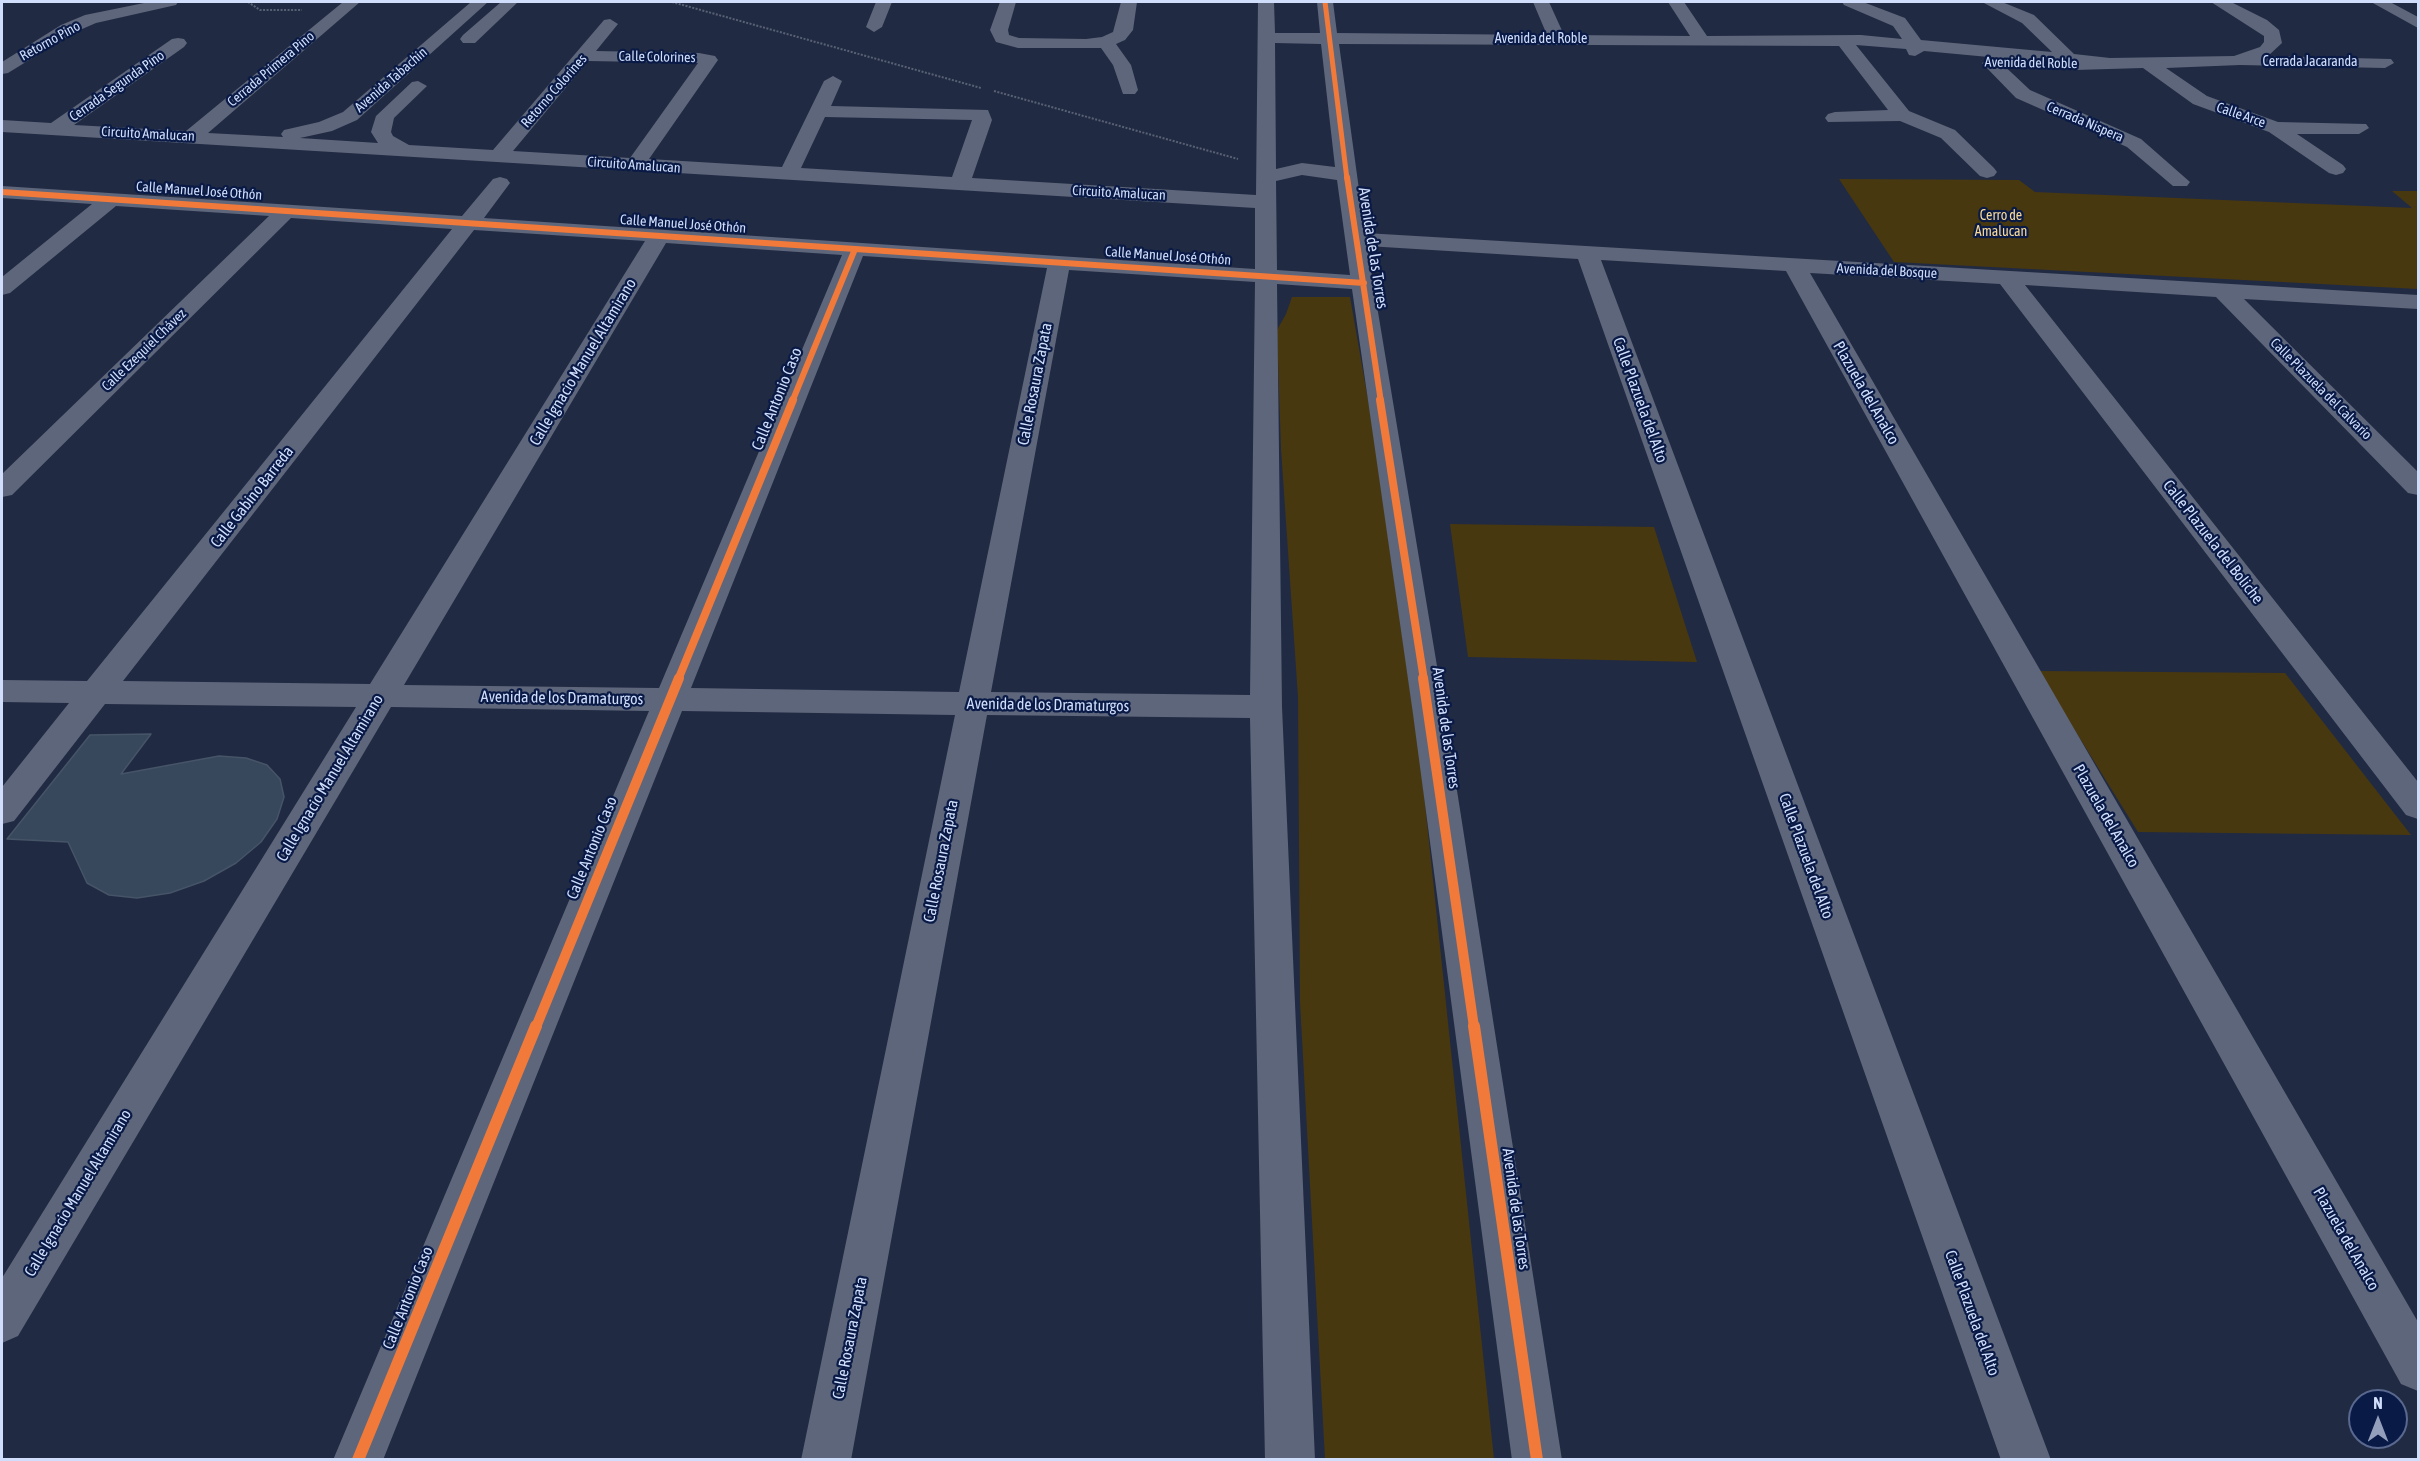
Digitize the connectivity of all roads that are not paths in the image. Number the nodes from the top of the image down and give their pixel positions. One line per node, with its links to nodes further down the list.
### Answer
1 (170, 2): 35 (street, Retorno Pino)
2 (480, 2): 41 (street, Avenida Tabachín)
3 (510, 2): 26 (street)
4 (884, 2): 18 (street)
5 (1008, 2): 23 (street)
6 (1129, 2): 23 (street)
7 (1266, 2): 19 (street)
8 (1325, 2): 20 (street, Avenida de las Torres)
9 (1541, 2): 21 (street)
10 (1676, 2): 22 (street)
11 (1850, 2): 27 (street)
12 (1990, 2): 30 (street)
13 (2218, 2): 31 (street, Avenida del Roble)
14 (2379, 2): 16 (street)
15 (347, 6): 48 (street, Cerrada Primera Pino)
16 (2418, 23)
17 (610, 24): 29 (street, Retorno Colorines)
18 (874, 27)
19 (1267, 38): 20 (street, Avenida del Roble); 57 (street)
20 (1330, 38): 21 (street, Avenida del Roble); 56 (street, Avenida de las Torres)
21 (1558, 40): 22 (street, Avenida del Roble)
22 (1702, 40): 25 (street, Avenida del Roble)
23 (1106, 42): 38 (street)
24 (178, 43): 47 (street, Cerrada Segunda Pino)
25 (1846, 44): 27 (street, Avenida del Roble); 40 (street)
26 (460, 47)
27 (1918, 50): 28 (street, Avenida del Roble)
28 (1939, 52): 30 (street, Avenida del Roble); 33 (street, Avenida del Roble)
29 (584, 56): 51 (street, Calle Colorines); 53 (street, Retorno Colorines)
30 (2072, 61): 32 (street, Avenida del Roble); 33 (street, Avenida del Roble)
31 (2236, 61): 32 (street, Avenida del Roble); 34 (street, Cerrada Jacaranda)
32 (2146, 62): 45 (street, Calle Arce)
33 (1990, 63): 58 (street, Cerrada Nispera)
34 (2385, 63)
35 (2, 69)
36 (435, 70): 42 (street, Avenida Tabachín)
37 (833, 81): 39 (street)
38 (1129, 90)
39 (819, 111): 55 (street); 59 (street)
40 (1902, 115): 43 (street); 54 (street)
41 (350, 116): 42 (street); 49 (street, Avenida Tabachín)
42 (385, 116): 50 (street, Avenida Tabachín)
43 (1835, 118)
44 (2, 126): 47 (street, Circuito Amalucan)
45 (2276, 128): 46 (street); 52 (street, Calle Arce)
46 (2359, 128)
47 (56, 129): 48 (street, Circuito Amalucan)
48 (190, 137): 49 (street, Circuito Amalucan)
49 (253, 141): 50 (street, Circuito Amalucan)
50 (404, 150): 53 (street, Circuito Amalucan)
51 (635, 165): 53 (street, Circuito Amalucan); 55 (street, Circuito Amalucan)
52 (2336, 169)
53 (499, 170): 63 (street, Calle Gabino Barreda)
54 (1987, 172)
55 (788, 175): 59 (street, Circuito Amalucan)
56 (1346, 175): 57 (street, Circuito Amalucan); 65 (street, Avenida de las Torres)
57 (1266, 182): 59 (street, Circuito Amalucan); 70 (street)
58 (2180, 182)
59 (960, 184)
60 (2, 192): 61 (street, Calle Manuel José Othón)
61 (112, 199): 62 (street, Calle Manuel José Othón); 73 (street)
62 (286, 211): 63 (street, Calle Manuel José Othón); 77 (street, Calle Ezequiel Chávez)
63 (469, 223): 64 (street, Calle Manuel José Othón); 79 (street, Calle Gabino Barreda)
64 (659, 236): 66 (street, Calle Manuel José Othón); 80 (street, Calle Ignacio Manuel Altamirano)
65 (1356, 239): 67 (street, Avenida del Bosque); 72 (street, Avenida de las Torres)
66 (855, 249): 68 (street, Calle Manuel José Othón); 81 (street, Calle Antonio Caso)
67 (1587, 253): 69 (street, Avenida del Bosque); 92 (street, Calle Plazuela del Alto)
68 (1059, 262): 70 (street, Calle Manuel José Othón); 82 (street, Calle Rosaura Zapata)
69 (1794, 265): 71 (street, Avenida del Bosque); 87 (street, Plazuela del Analco)
70 (1265, 276): 72 (street, Calle Manuel José Othón); 83 (street)
71 (2007, 278): 74 (street, Avenida del Bosque); 84 (street, Calle Plazuela del Boliche)
72 (1364, 283): 91 (street, Avenida de las Torres)
73 (2, 288)
74 (2223, 291): 75 (street, Avenida del Bosque); 76 (street, Calle Plazuela del Calvario)
75 (2418, 302)
76 (2418, 487)
77 (2, 489)
78 (2, 692): 79 (street, Avenida de los Dramaturgos)
79 (97, 693): 80 (street, Avenida de los Dramaturgos); 85 (street, Calle Gabino Barreda)
80 (380, 696): 81 (street, Avenida de los Dramaturgos); 86 (street, Calle Ignacio Manuel Altamirano)
81 (669, 700): 82 (street, Avenida de los Dramaturgos); 88 (street, Calle Antonio Caso)
82 (971, 704): 83 (street, Avenida de los Dramaturgos); 89 (street, Calle Rosaura Zapata)
83 (1266, 707): 90 (street)
84 (2418, 806)
85 (2, 811)
86 (2, 1320)
87 (2418, 1367)
88 (358, 1460)
89 (826, 1460)
90 (1290, 1460)
91 (1537, 1460)
92 (2026, 1460)

